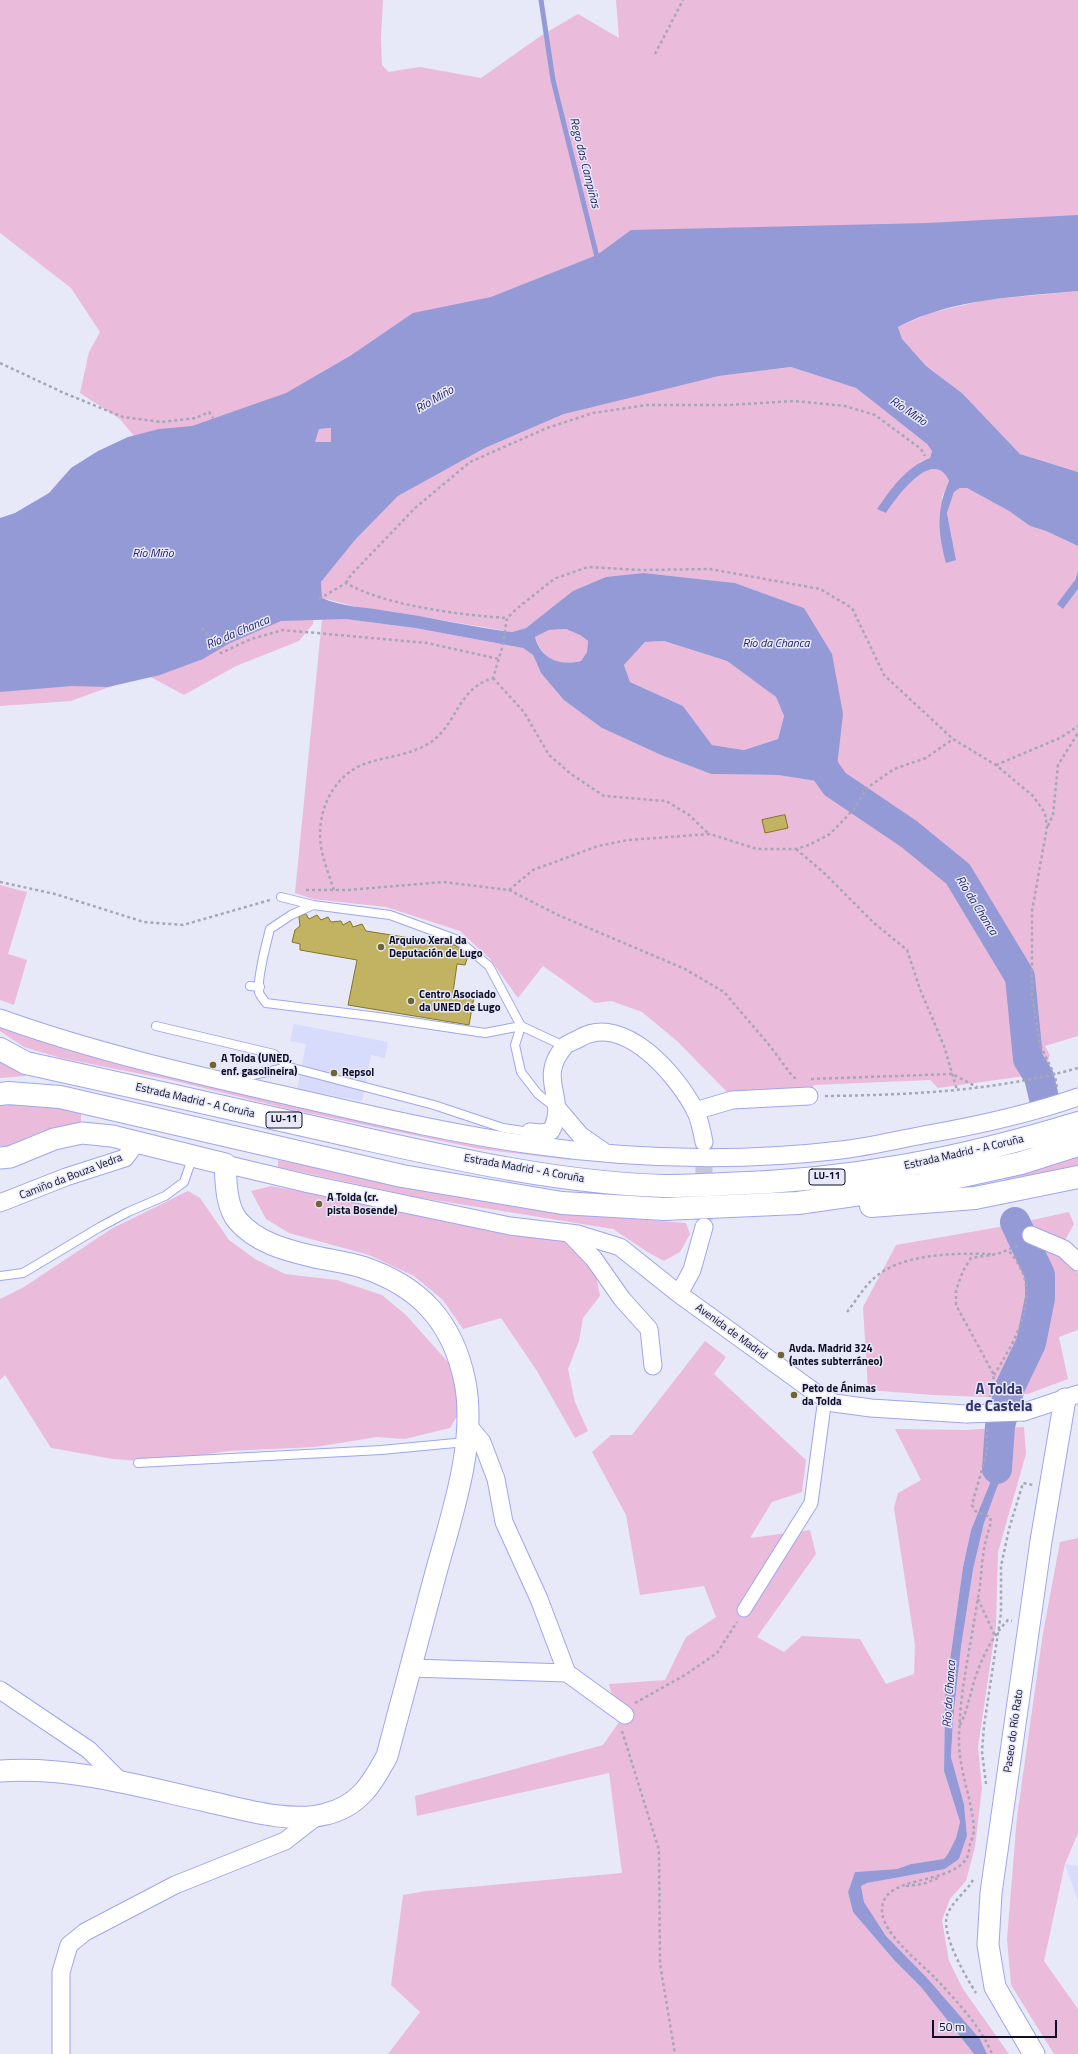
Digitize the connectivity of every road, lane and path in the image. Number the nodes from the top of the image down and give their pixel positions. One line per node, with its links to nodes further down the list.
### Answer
1 (683, 0): 2 (path)
2 (655, 54)
3 (0, 363): 4 (path)
4 (213, 418)
5 (925, 456): 6 (path)
6 (346, 583): 7 (path); 8 (path)
7 (320, 598)
8 (507, 618): 10 (path); 14 (path)
9 (202, 628): 10 (path)
10 (499, 659): 11 (path)
11 (492, 678): 17 (path); 20 (path)
12 (1078, 726): 15 (path)
13 (1078, 733): 16 (path)
14 (953, 739): 15 (path); 18 (path)
15 (996, 765): 16 (path)
16 (1047, 827): 34 (path)
17 (710, 834): 18 (path); 21 (path)
18 (796, 849): 33 (path)
19 (0, 882): 22 (path)
20 (334, 890): 21 (path); 22 (path)
21 (509, 890): 35 (path)
22 (281, 897): 23 (lane)
23 (313, 904): 25 (lane); 28 (lane)
24 (250, 986): 25 (lane)
25 (260, 987): 28 (lane)
26 (0, 1018): 37 (street)
27 (156, 1026): 31 (lane)
28 (522, 1026): 29 (lane); 43 (lane)
29 (564, 1046): 43 (street); 44 (street)
30 (0, 1049): 45 (highway, Estrada Madrid - A Coruña / LU-11)
31 (289, 1067): 37 (lane); 46 (lane)
32 (1078, 1068): 34 (path)
33 (952, 1074): 36 (path); 38 (path); 39 (path)
34 (1055, 1076): 38 (path)
35 (800, 1079)
36 (806, 1079)
37 (227, 1081): 46 (street)
38 (977, 1087): 39 (path)
39 (957, 1090): 41 (path)
40 (0, 1094): 56 (highway, Estrada Madrid - A Coruña / LU-11)
41 (809, 1096): 44 (street)
42 (1078, 1097): 50 (street)
43 (558, 1109): 46 (street); 50 (street)
44 (695, 1111): 48 (street)
45 (1078, 1122)
46 (531, 1139): 50 (street)
47 (137, 1142): 51 (street); 52 (street); 55 (street, Camiño da Bouza Vedra)
48 (704, 1142)
49 (1078, 1145): 56 (highway, Estrada Madrid - A Coruña / LU-11)
50 (605, 1152)
51 (193, 1155): 53 (street); 64 (lane)
52 (0, 1158)
53 (225, 1164): 58 (street, Avenida de Madrid); 73 (street)
54 (1078, 1178): 56 (highway)
55 (0, 1203)
56 (664, 1209)
57 (704, 1227): 65 (street)
58 (569, 1233): 65 (street, Avenida de Madrid); 67 (street)
59 (1031, 1235): 63 (street)
60 (1018, 1246): 61 (path)
61 (1009, 1251): 62 (path); 68 (path)
62 (997, 1254): 66 (path); 68 (path)
63 (1078, 1262)
64 (0, 1276)
65 (679, 1294): 70 (street, Avenida de Madrid)
66 (847, 1312)
67 (652, 1366)
68 (994, 1375): 71 (path)
69 (1072, 1396): 70 (street, Avenida de Madrid, bridge); 75 (street, Paseo do Río Rato)
70 (825, 1398): 77 (street)
71 (990, 1401)
72 (987, 1427): 76 (path)
73 (467, 1433): 74 (lane); 81 (street); 82 (street)
74 (138, 1463)
75 (1051, 1488): 78 (street, Paseo do Río Rato); 79 (path)
76 (978, 1599): 80 (path); 85 (path)
77 (744, 1610): 84 (path)
78 (1030, 1622): 79 (path); 95 (street, Paseo do Río Rato)
79 (999, 1630): 80 (path); 88 (path)
80 (995, 1636): 85 (path)
81 (411, 1668): 82 (street); 89 (street)
82 (567, 1673): 84 (street)
83 (0, 1690): 87 (street)
84 (625, 1715): 93 (path)
85 (959, 1727): 94 (path)
86 (0, 1771): 87 (street)
87 (121, 1782): 89 (street)
88 (986, 1792)
89 (317, 1816): 92 (street)
90 (974, 1873): 91 (path)
91 (977, 1995)
92 (62, 2054)
93 (675, 2054)
94 (992, 2054)
95 (1034, 2054)

